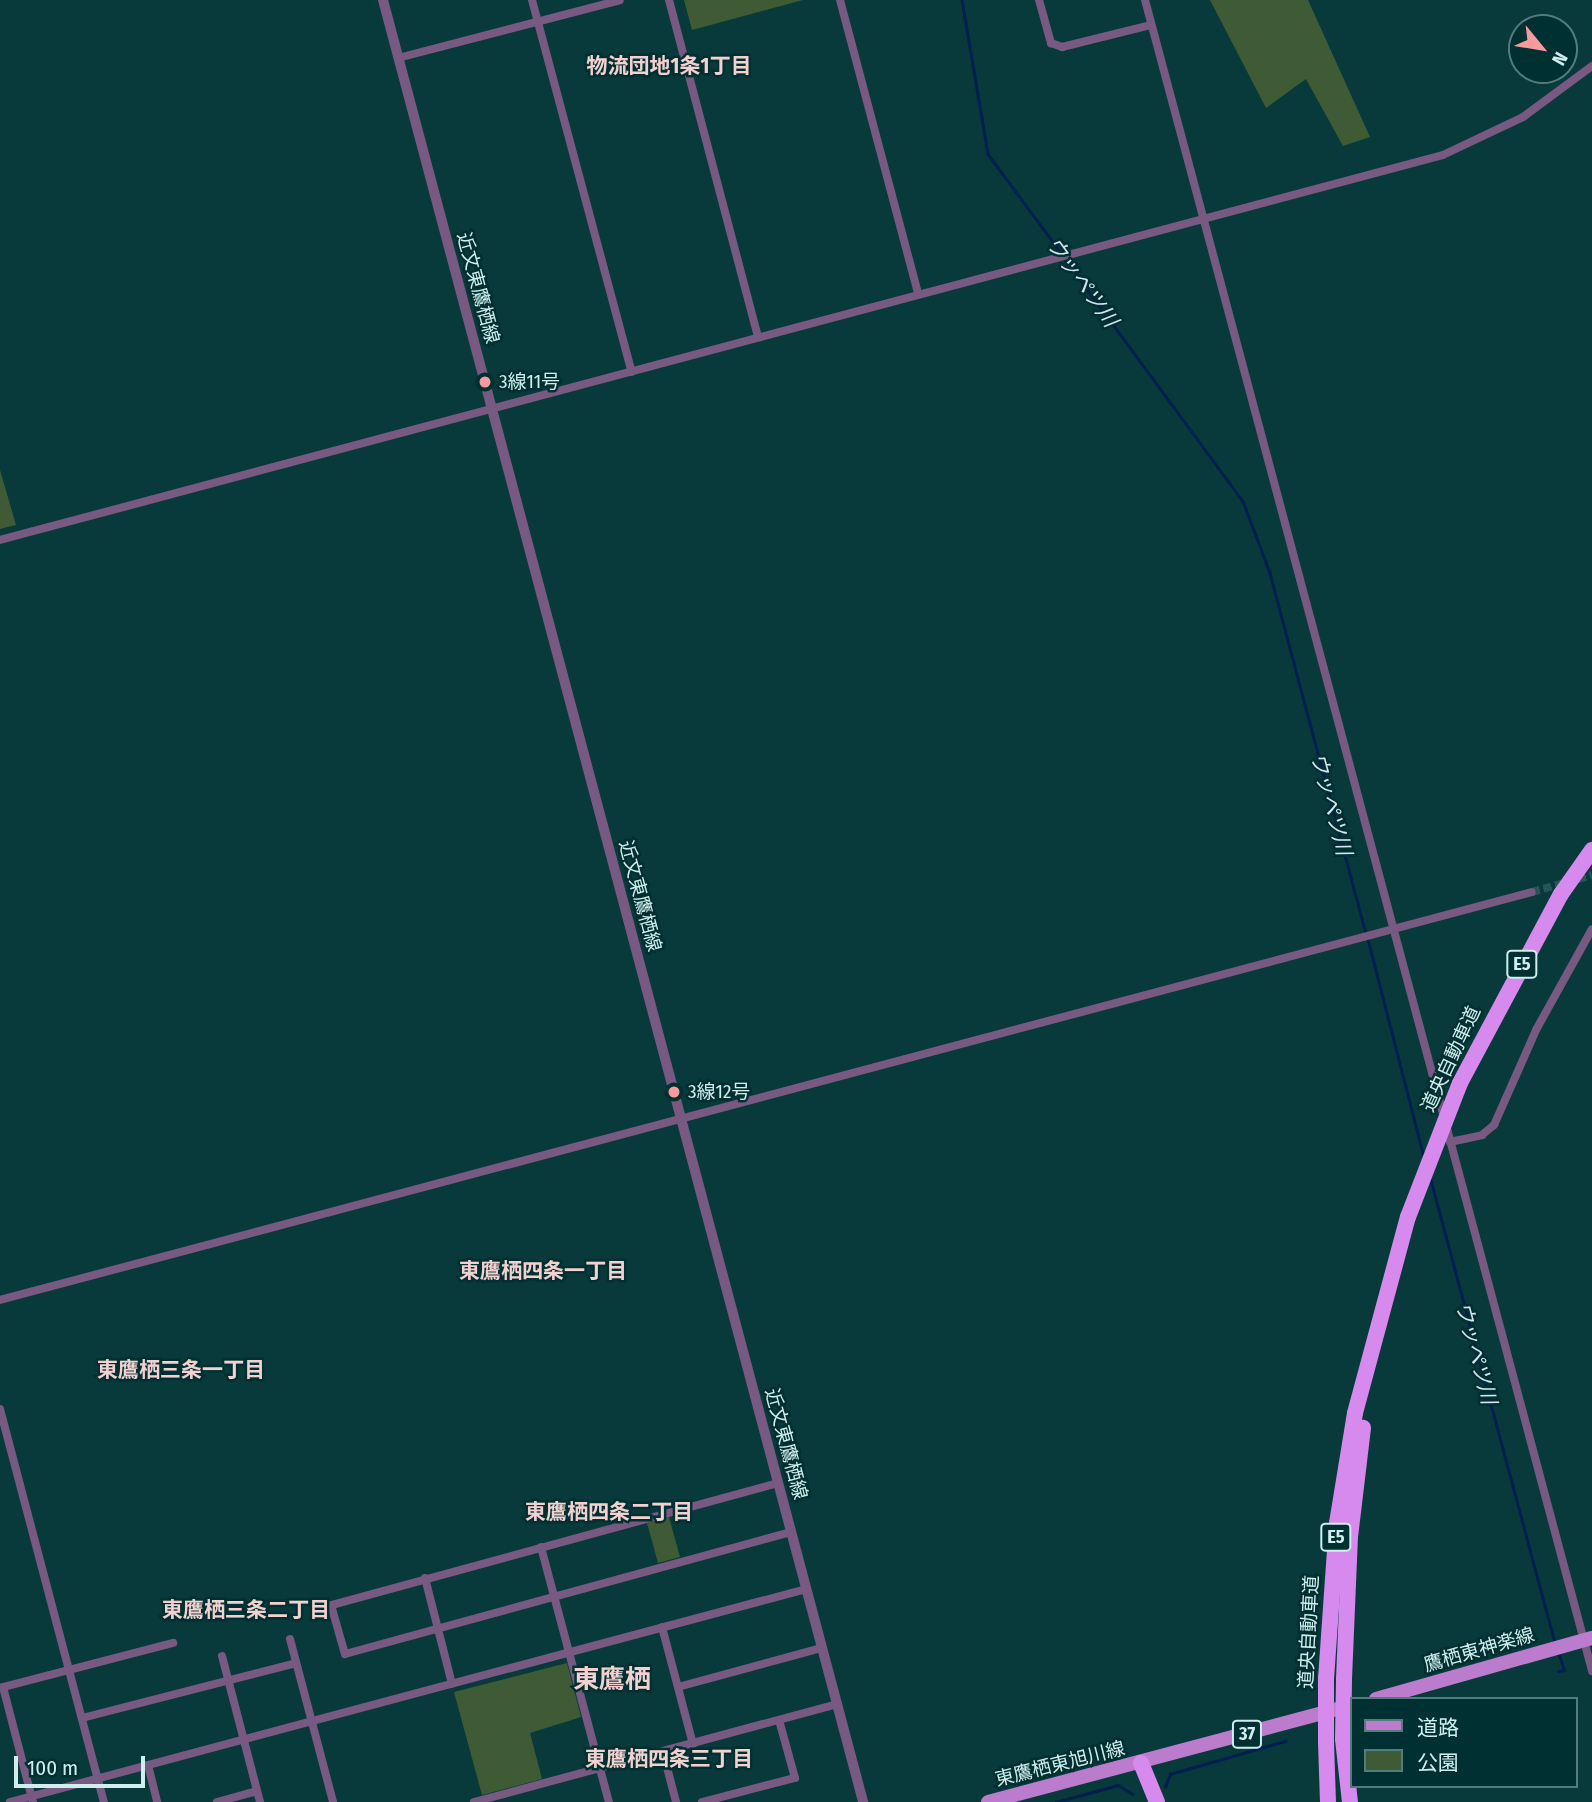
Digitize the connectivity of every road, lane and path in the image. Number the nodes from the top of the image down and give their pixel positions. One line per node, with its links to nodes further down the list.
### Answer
1 (383, 0): 10 (street, 近文東鷹栖線)
2 (532, 0): 8 (street)
3 (620, 0): 8 (street)
4 (669, 0): 14 (street)
5 (840, 0): 13 (street)
6 (1039, 0): 9 (street)
7 (1145, 0): 9 (street)
8 (537, 20): 10 (street); 15 (street)
9 (1152, 25): 12 (street)
10 (398, 58): 16 (street, 近文東鷹栖線)
11 (1592, 66): 12 (street)
12 (1204, 219): 13 (street); 20 (street)
13 (918, 294): 14 (street)
14 (758, 337): 15 (street)
15 (632, 372): 16 (street)
16 (493, 409): 17 (street); 22 (street, 近文東鷹栖線)
17 (0, 540)
18 (1592, 850): 25 (highway, 道央自動車道 / E5, bridge)
19 (1532, 892): 20 (street)
20 (1392, 928): 22 (street); 23 (street)
21 (1592, 929): 23 (street)
22 (681, 1118): 24 (street); 27 (street, 近文東鷹栖線)
23 (1450, 1142): 36 (street)
24 (0, 1300)
25 (1382, 1301): 77 (highway, 道央自動車道 / E5, bridge); 78 (highway, 道央自動車道 / E5, bridge)
26 (0, 1409): 42 (street)
27 (778, 1483): 28 (street, 近文東鷹栖線); 29 (street)
28 (792, 1532): 31 (street, 近文東鷹栖線); 32 (street)
29 (541, 1547): 30 (street); 32 (street)
30 (425, 1578): 34 (street); 34 (street)
31 (807, 1589): 33 (street); 38 (street, 近文東鷹栖線)
32 (554, 1596): 34 (street); 39 (street)
33 (662, 1628): 39 (street); 47 (street)
34 (438, 1629): 45 (street)
35 (290, 1639): 41 (street)
36 (1582, 1641): 43 (street); 48 (main road, 鷹栖東神楽線)
37 (173, 1643): 42 (street)
38 (822, 1648): 47 (street); 49 (street, 近文東鷹栖線)
39 (569, 1653): 45 (street); 59 (street)
40 (222, 1656): 44 (street)
41 (296, 1663): 44 (street); 53 (street)
42 (70, 1670): 46 (street); 51 (street)
43 (1592, 1671)
44 (228, 1680): 51 (street); 54 (street)
45 (452, 1684): 53 (street)
46 (1, 1687): 62 (street)
47 (678, 1687): 55 (street)
48 (1384, 1697)
49 (838, 1704): 52 (street); 73 (street, 近文東鷹栖線)
50 (1350, 1706): 57 (main road, 37)
51 (82, 1718): 60 (street)
52 (779, 1720): 55 (street); 72 (street)
53 (311, 1721): 54 (street); 68 (street)
54 (244, 1740): 58 (street); 61 (street)
55 (693, 1744): 56 (street)
56 (663, 1752): 59 (street); 71 (street)
57 (1141, 1763): 74 (main road, 東鷹栖東旭川線 / 37); 75 (highway); 76 (highway)
58 (148, 1765): 60 (street); 65 (street)
59 (600, 1768): 69 (street); 70 (street)
60 (98, 1779): 62 (street); 64 (street)
61 (257, 1791): 66 (street); 67 (street)
62 (32, 1799): 63 (street)
63 (10, 1802)
64 (104, 1802)
65 (157, 1802)
66 (217, 1802)
67 (260, 1802)
68 (333, 1802)
69 (474, 1802)
70 (609, 1802)
71 (676, 1802)
72 (702, 1802)
73 (863, 1802)
74 (988, 1802)
75 (1146, 1802)
76 (1157, 1802)
77 (1328, 1802)
78 (1349, 1802)

